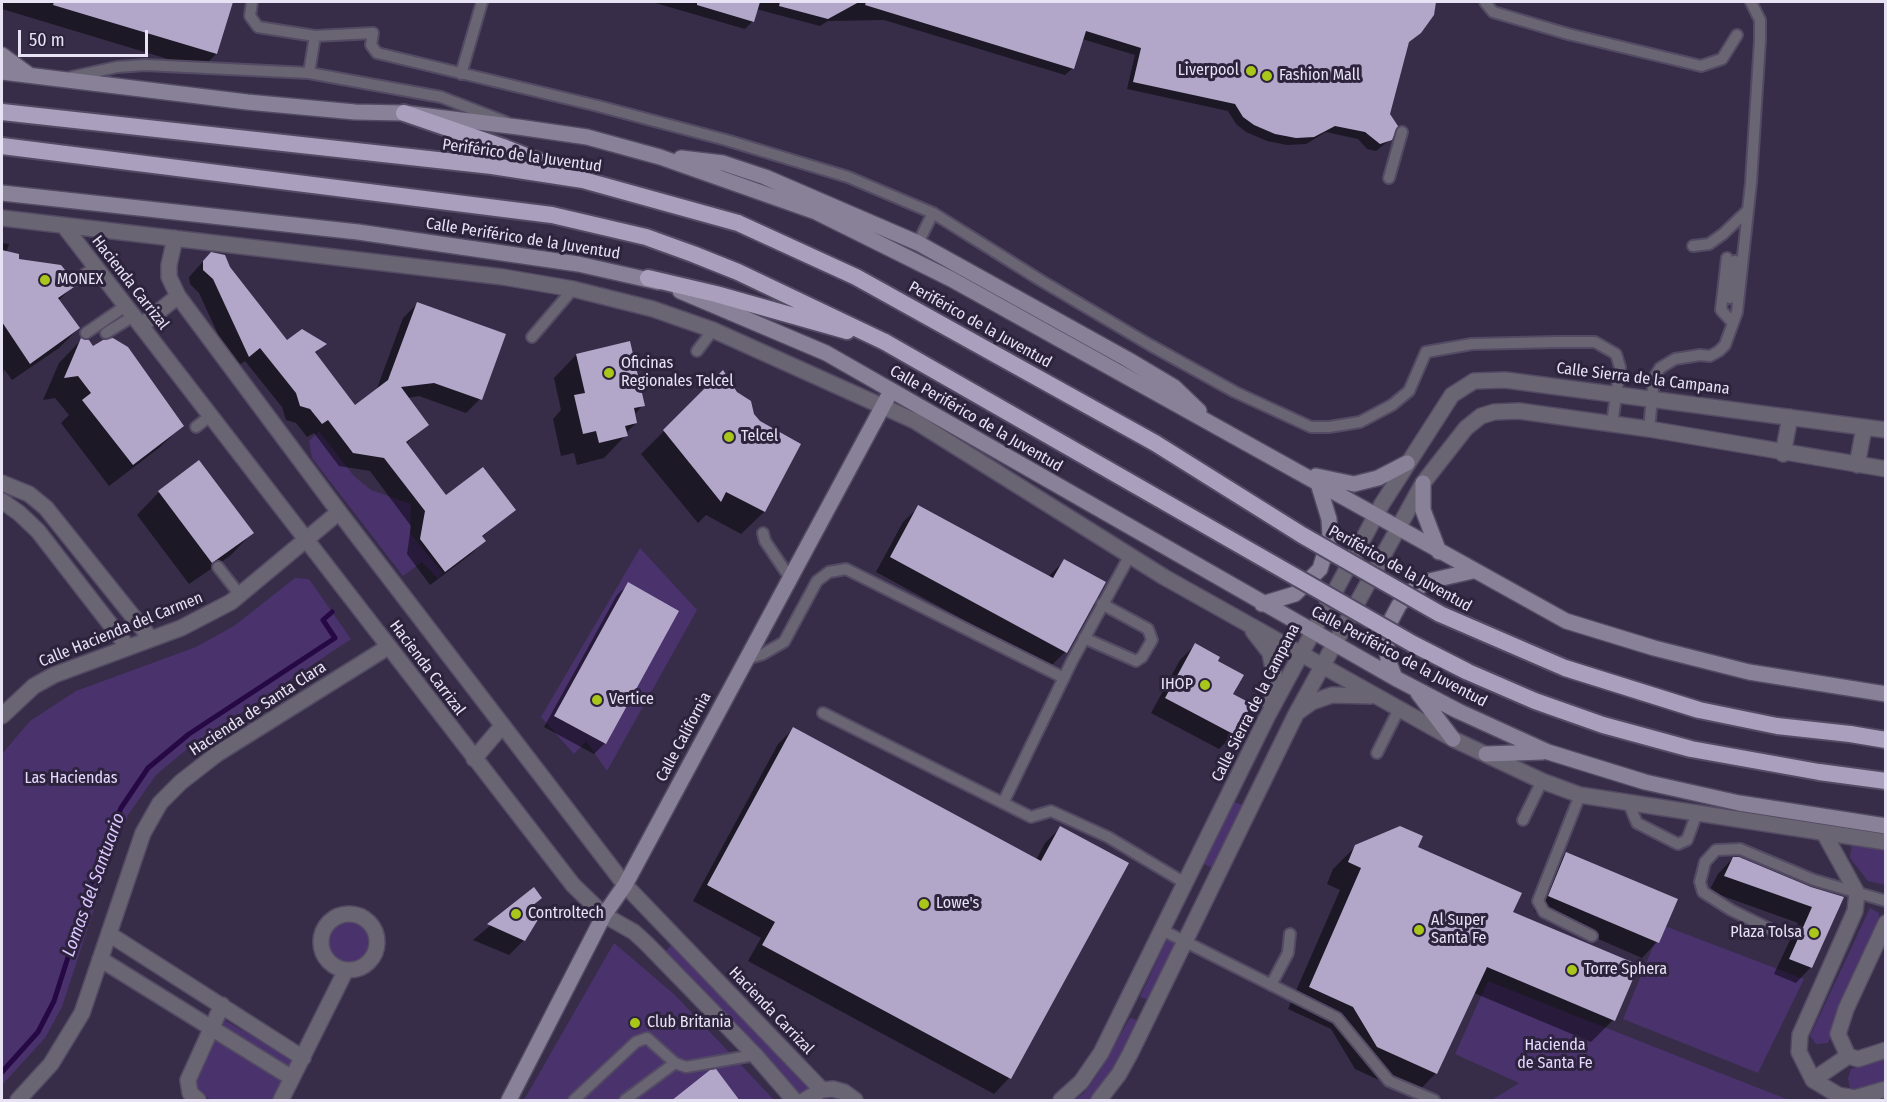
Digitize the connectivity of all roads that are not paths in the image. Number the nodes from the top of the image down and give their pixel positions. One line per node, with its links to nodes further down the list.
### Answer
1 (252, 2): 6 (lane)
2 (482, 2): 10 (lane)
3 (1485, 2): 5 (lane)
4 (1751, 2): 22 (lane)
5 (1737, 35)
6 (315, 36): 9 (lane); 10 (lane)
7 (2, 55): 11 (main road)
8 (2, 72): 11 (main road)
9 (309, 73): 12 (lane); 15 (lane)
10 (461, 74): 23 (lane)
11 (31, 75): 12 (main road)
12 (64, 79): 14 (main road)
13 (2, 112): 20 (highway, Periférico de la Juventud)
14 (404, 113): 15 (main road); 20 (highway)
15 (518, 127): 18 (main road)
16 (1402, 132): 19 (lane)
17 (2, 146): 41 (highway)
18 (660, 157): 27 (main road); 50 (main road)
19 (1389, 178)
20 (583, 180): 98 (highway, Periférico de la Juventud, bridge)
21 (4, 195): 31 (main road, Calle Periférico de la Juventud)
22 (1747, 211): 28 (lane); 29 (lane)
23 (933, 213): 27 (lane); 44 (lane)
24 (2, 218): 25 (street)
25 (64, 226): 26 (street); 30 (street, Hacienda Carrizal)
26 (176, 238): 33 (street); 34 (street, Hacienda Carrizal)
27 (918, 243): 50 (main road)
28 (1693, 246)
29 (1735, 261): 36 (lane); 36 (lane)
30 (94, 268): 32 (lane); 35 (street, Hacienda Carrizal)
31 (648, 278): 41 (highway); 43 (main road, Calle Periférico de la Juventud)
32 (76, 280)
33 (573, 289): 37 (street); 40 (lane)
34 (178, 296): 35 (street); 64 (street, Hacienda Carrizal)
35 (132, 316): 38 (lane); 39 (lane); 47 (street, Hacienda Carrizal)
36 (1730, 320): 45 (lane)
37 (713, 330): 42 (lane); 46 (street)
38 (86, 333)
39 (106, 333)
40 (532, 337)
41 (880, 339): 104 (highway, bridge)
42 (697, 351)
43 (891, 391): 46 (main road, Calle California); 76 (main road, Calle Periférico de la Juventud)
44 (1617, 393): 45 (street, Calle Sierra de la Campana); 49 (lane); 56 (street, Calle Sierra de la Campana)
45 (1652, 398): 48 (street, Calle Sierra de la Campana); 53 (lane)
46 (881, 405): 70 (street); 73 (main road, Calle California)
47 (210, 416): 51 (lane); 68 (street, Hacienda Carrizal)
48 (1790, 417): 52 (street, Calle Sierra de la Campana); 55 (street)
49 (1612, 424): 53 (street); 62 (street)
50 (1214, 425): 58 (main road)
51 (196, 427)
52 (1864, 428): 54 (street, Calle Sierra de la Campana); 57 (street)
53 (1648, 429): 55 (street)
54 (1886, 430)
55 (1783, 454): 57 (street)
56 (1407, 463): 58 (main road); 65 (street, Calle Sierra de la Campana)
57 (1857, 465): 59 (street)
58 (1289, 468): 61 (main road)
59 (1886, 469)
60 (2, 483): 80 (street)
61 (1318, 483): 65 (main road); 76 (main road)
62 (1423, 483): 66 (street); 69 (main road)
63 (2, 501): 82 (street)
64 (339, 512): 68 (street, Calle Hacienda del Carmen); 97 (street, Hacienda Carrizal)
65 (1376, 516): 66 (main road); 78 (street, Calle Sierra de la Campana)
66 (1398, 529): 69 (main road); 81 (street)
67 (763, 534): 73 (lane)
68 (306, 539): 74 (street, Calle Hacienda del Carmen); 83 (street, Hacienda Carrizal)
69 (1439, 552): 72 (main road)
70 (1130, 557): 75 (lane); 77 (street)
71 (218, 567): 74 (lane)
72 (1473, 571): 88 (main road); 90 (main road)
73 (790, 578): 85 (main road, Calle California)
74 (240, 595): 80 (street, Calle Hacienda del Carmen)
75 (1102, 604): 79 (lane); 79 (lane)
76 (1262, 604): 78 (main road, Calle Periférico de la Juventud)
77 (1248, 624): 84 (street); 96 (street)
78 (1313, 632): 81 (main road, Calle Periférico de la Juventud); 84 (street, Calle Sierra de la Campana)
79 (1084, 638): 87 (lane)
80 (151, 639): 82 (street, Calle Hacienda del Carmen)
81 (1334, 644): 86 (street); 88 (main road, Calle Periférico de la Juventud)
82 (127, 646): 95 (street, Calle Hacienda del Carmen)
83 (388, 647): 103 (street, Hacienda Carrizal); 126 (street, Hacienda de Santa Clara)
84 (1301, 654): 86 (street); 96 (street, Calle Sierra de la Campana)
85 (747, 659): 87 (lane); 119 (main road, Calle California)
86 (1323, 666): 91 (street); 94 (street)
87 (1064, 678): 112 (lane)
88 (1395, 678): 89 (main road, Calle Periférico de la Juventud)
89 (1414, 689): 99 (main road); 100 (main road, Calle Periférico de la Juventud)
90 (1886, 694)
91 (1378, 697): 92 (street); 94 (street)
92 (1399, 709): 99 (street); 101 (lane)
93 (823, 713): 112 (lane)
94 (1296, 714): 109 (street)
95 (2, 716)
96 (1267, 717): 107 (street, Calle Sierra de la Campana)
97 (502, 726): 103 (street); 119 (street, Hacienda Carrizal)
98 (1880, 738)
99 (1453, 739): 102 (street)
100 (1548, 752): 102 (main road); 115 (main road, Calle Periférico de la Juventud)
101 (1377, 753)
102 (1486, 754): 105 (street)
103 (474, 759): 122 (street, Hacienda Carrizal)
104 (1842, 775): 106 (highway); 108 (highway)
105 (1542, 781): 110 (street); 114 (lane)
106 (1886, 781)
107 (1235, 783): 109 (street); 118 (street, Calle Sierra de la Campana)
108 (1886, 792)
109 (1257, 793): 129 (street)
110 (1580, 795): 111 (street); 128 (lane)
111 (1628, 802): 113 (street); 113 (lane)
112 (1003, 803): 118 (lane)
113 (1697, 813): 116 (street)
114 (1523, 820)
115 (1886, 826)
116 (1824, 833): 117 (street); 120 (street)
117 (1886, 842)
118 (1185, 883): 124 (street, Calle Sierra de la Campana)
119 (625, 885): 122 (main road, Calle California); 145 (street, Hacienda Carrizal)
120 (1857, 893): 121 (lane); 125 (lane); 143 (street)
121 (1886, 901)
122 (604, 915): 138 (street, Hacienda Carrizal); 149 (main road, Calle California)
123 (1886, 923): 139 (street)
124 (1162, 930): 129 (lane); 133 (street, Calle Sierra de la Campana)
125 (1774, 932)
126 (109, 934): 130 (street, Hacienda de Santa Clara); 134 (street)
127 (1290, 934): 132 (lane)
128 (1592, 936)
129 (1185, 942): 132 (lane); 135 (street)
130 (100, 959): 136 (street); 146 (street, Hacienda de Santa Clara)
131 (346, 970): 140 (street)
132 (1271, 985): 157 (lane)
133 (1126, 1004): 135 (street); 155 (street, Calle Sierra de la Campana)
134 (222, 1005): 136 (street); 140 (street)
135 (1150, 1012): 156 (street)
136 (211, 1027): 142 (street); 147 (street)
137 (1886, 1050): 139 (street)
138 (754, 1055): 141 (lane); 152 (street, Hacienda Carrizal)
139 (1848, 1056): 143 (street)
140 (303, 1058): 142 (street)
141 (675, 1063): 150 (lane); 151 (lane)
142 (292, 1078): 148 (street)
143 (1813, 1080): 144 (street)
144 (1886, 1089)
145 (822, 1090): 153 (street); 154 (street)
146 (18, 1101)
147 (198, 1101)
148 (281, 1101)
149 (509, 1101)
150 (574, 1101)
151 (625, 1101)
152 (794, 1101)
153 (805, 1101)
154 (855, 1101)
155 (1061, 1101)
156 (1099, 1101)
157 (1434, 1101)

